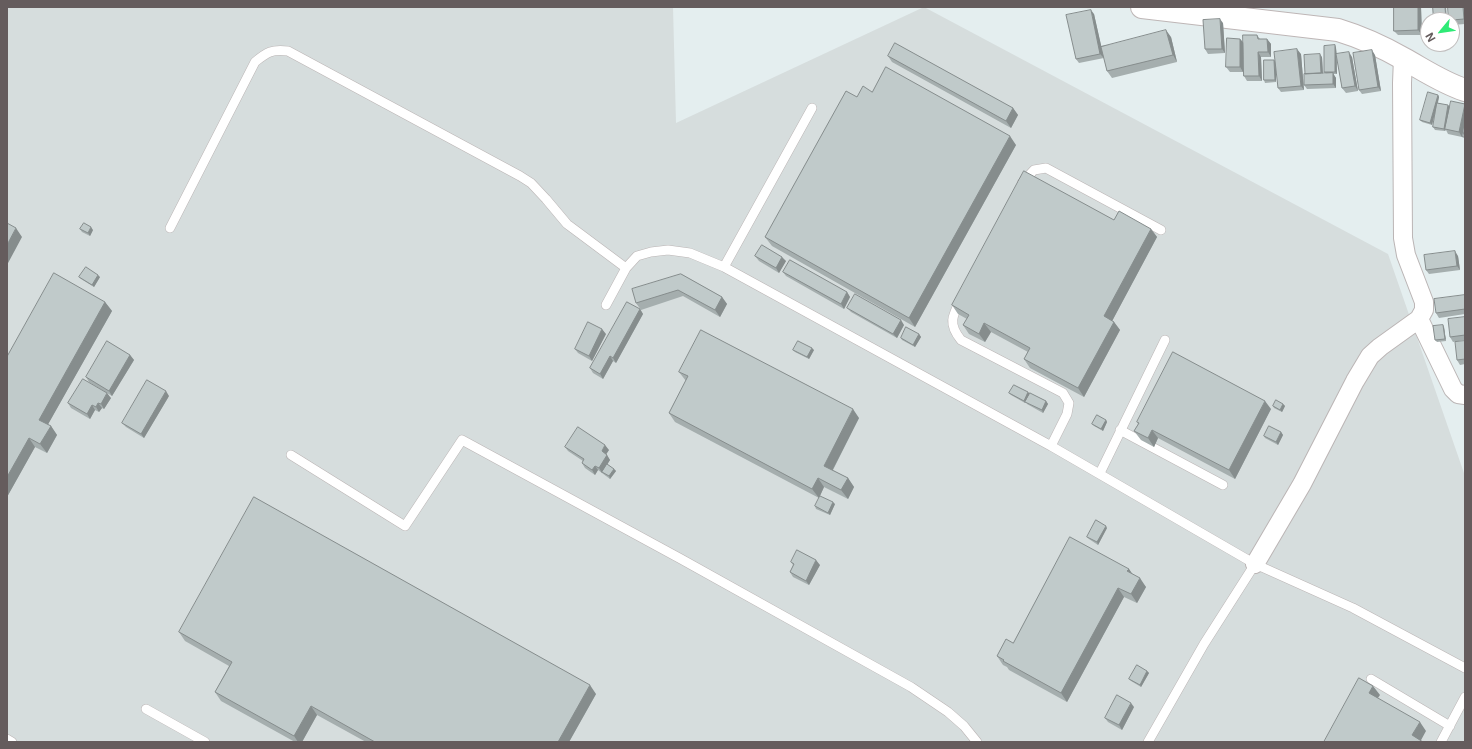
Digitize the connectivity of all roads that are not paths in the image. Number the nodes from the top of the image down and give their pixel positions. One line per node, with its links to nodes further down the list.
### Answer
1 (1142, 7): 2 (street)
2 (1235, 13): 3 (street)
3 (1403, 58): 4 (street); 13 (street)
4 (1465, 90)
5 (812, 108): 9 (lane)
6 (1016, 194): 8 (lane)
7 (170, 228): 10 (lane)
8 (1161, 230)
9 (724, 267): 10 (lane); 17 (lane)
10 (626, 268): 12 (lane)
11 (964, 293): 17 (lane)
12 (606, 305)
13 (1419, 319): 15 (street); 21 (street)
14 (1165, 340): 16 (lane)
15 (1465, 395)
16 (1120, 430): 19 (lane); 20 (lane)
17 (1051, 446): 19 (lane)
18 (291, 455): 30 (lane)
19 (1100, 473): 21 (lane)
20 (1223, 485)
21 (1255, 564): 22 (lane); 31 (lane)
22 (1465, 668)
23 (1370, 679): 26 (lane)
24 (1465, 697): 26 (lane)
25 (146, 708): 29 (lane)
26 (1450, 726): 32 (lane)
27 (7, 739): 28 (lane)
28 (12, 742)
29 (205, 742)
30 (977, 742)
31 (1148, 742)
32 (1441, 742)

